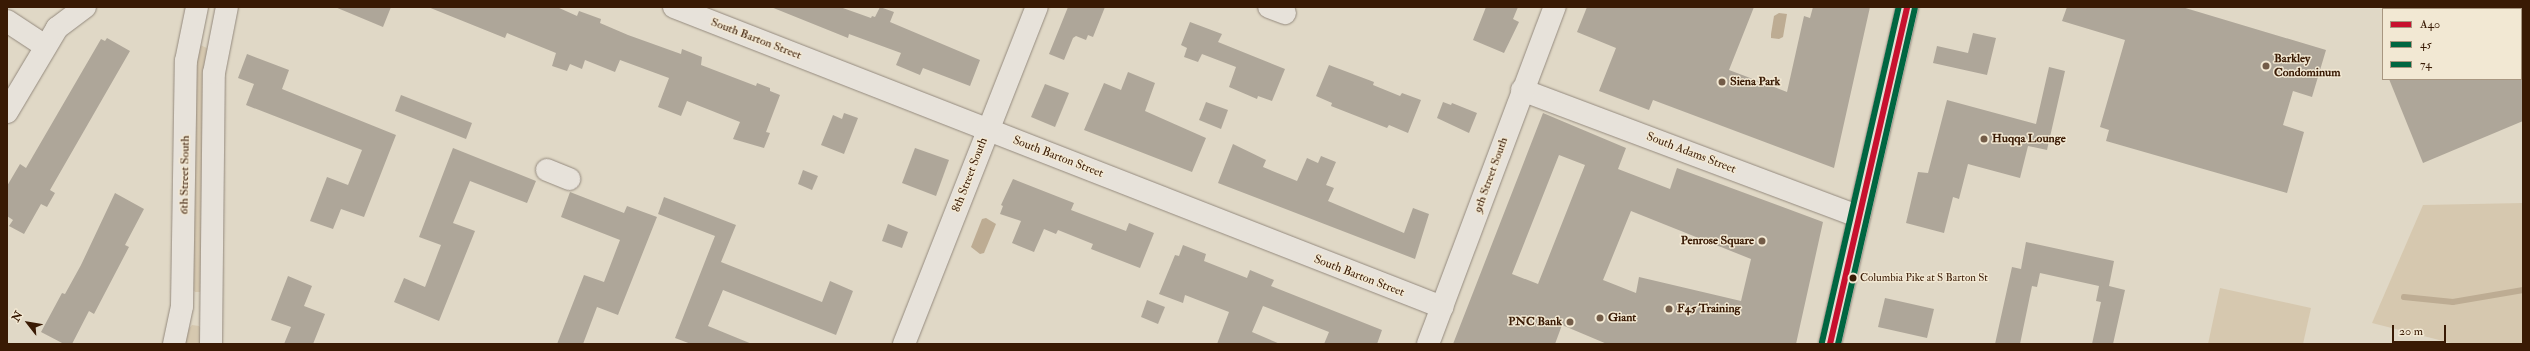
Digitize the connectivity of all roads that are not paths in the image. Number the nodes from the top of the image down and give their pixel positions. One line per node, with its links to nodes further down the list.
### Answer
1 (85, 7): 9 (street)
2 (197, 7): 16 (street, 6th Street South)
3 (227, 7): 18 (street)
4 (674, 7): 12 (street, South Barton Street)
5 (1037, 7): 12 (street, 8th Street South)
6 (1555, 7): 10 (street, 9th Street South)
7 (1907, 7): 15 (main road)
8 (7, 21): 9 (street)
9 (46, 46): 11 (street)
10 (1522, 90): 15 (street, South Adams Street); 17 (street, 9th Street South)
11 (7, 112)
12 (988, 130): 17 (street, South Barton Street); 21 (street, 8th Street South)
13 (547, 170): 14 (street)
14 (569, 179)
15 (1859, 217): 23 (main road)
16 (182, 306): 18 (street); 19 (street, 6th Street South)
17 (1442, 307): 22 (street, 9th Street South)
18 (211, 308): 20 (street)
19 (174, 344)
20 (210, 344)
21 (904, 344)
22 (1428, 344)
23 (1830, 344)

